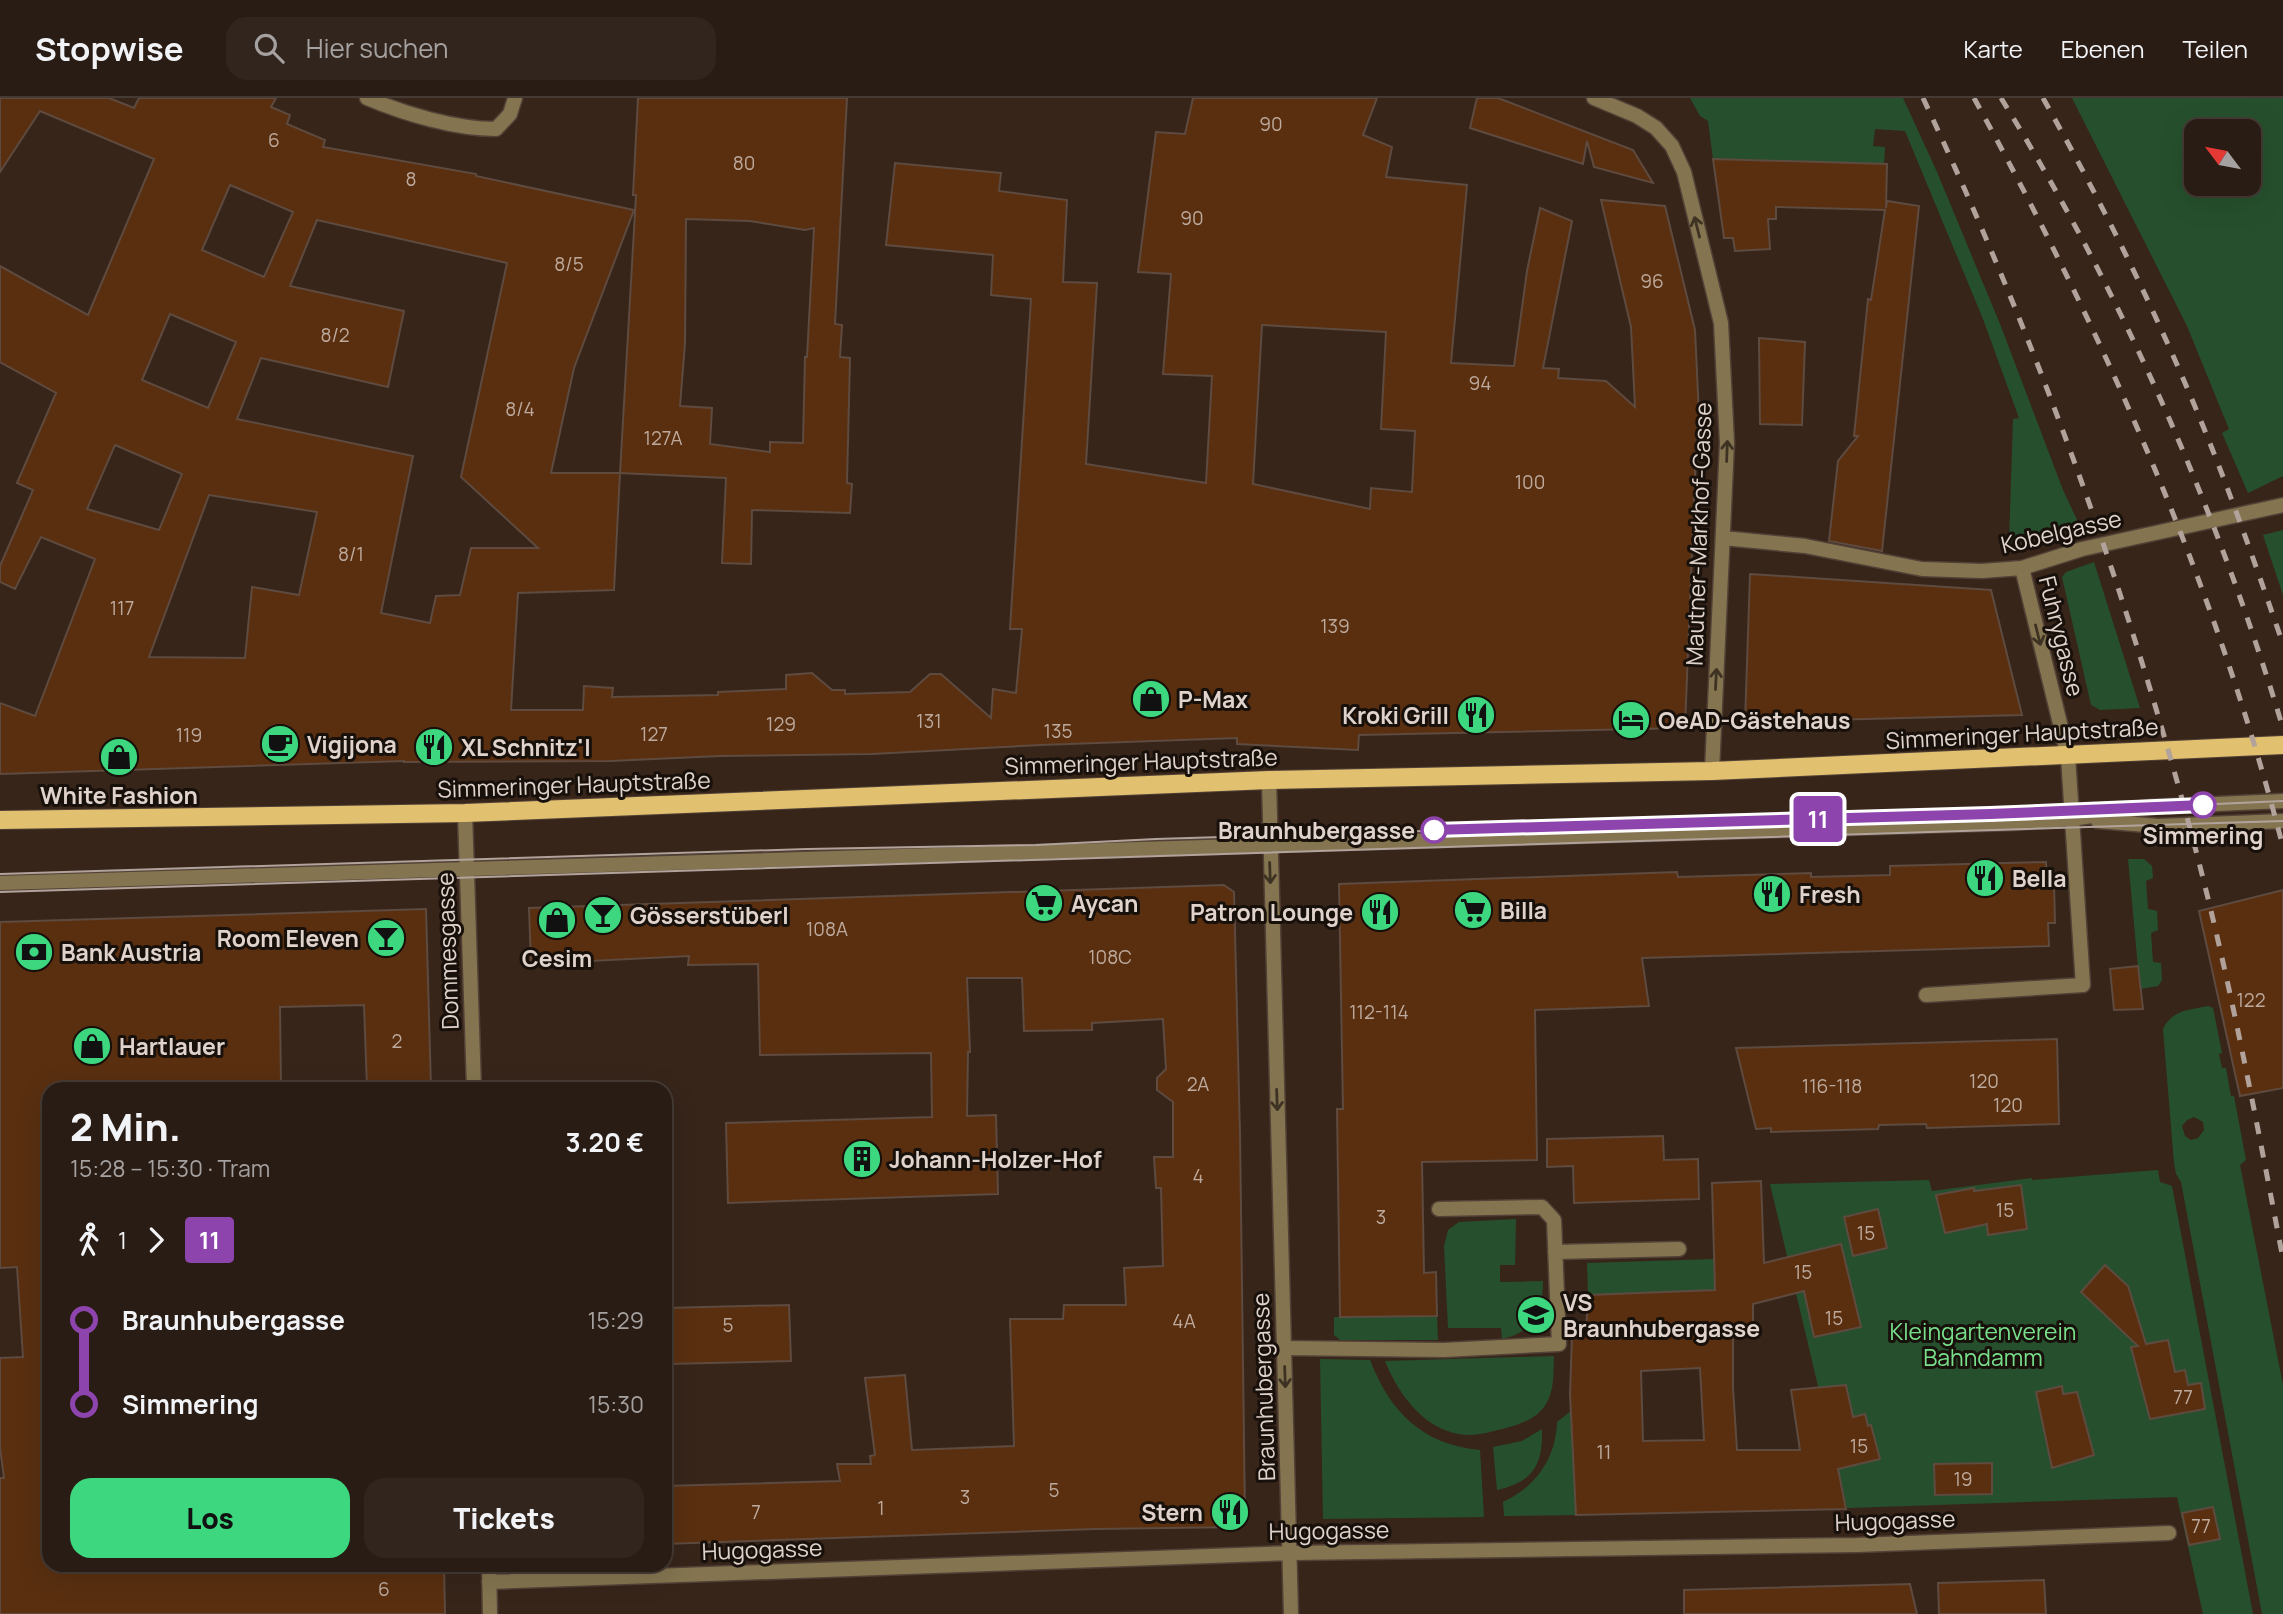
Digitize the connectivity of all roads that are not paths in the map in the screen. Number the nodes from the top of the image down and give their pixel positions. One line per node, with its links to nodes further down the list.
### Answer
1 (368, 98): 2 (street)
2 (515, 98)
3 (1594, 98): 5 (street, Mautner-Markhof-Gasse, one-way to 3)
4 (2283, 505): 6 (street, Kobelgasse)
5 (1723, 538): 6 (street, Kobelgasse); 9 (street, Mautner-Markhof-Gasse, one-way to 5)
6 (2022, 568): 8 (street, Fuhrygasse, one-way to 8)
7 (2283, 745): 8 (main road, Simmeringer Hauptstraße)
8 (2068, 756): 9 (main road, Simmeringer Hauptstraße); 13 (street, Fuhrygasse)
9 (1712, 771): 10 (main road, Simmeringer Hauptstraße)
10 (1269, 780): 12 (main road, Simmeringer Hauptstraße); 16 (street, Braunhubergasse)
11 (2283, 801): 13 (street)
12 (466, 813): 14 (main road, Simmeringer Hauptstraße); 17 (street, Dommesgasse)
13 (2072, 819): 15 (street); 16 (street); 19 (street, Fuhrygasse)
14 (0, 820)
15 (2283, 821)
16 (1270, 845): 17 (street); 24 (street, Braunhubergasse, one-way to 24)
17 (467, 868): 18 (street); 20 (street, Dommesgasse)
18 (0, 884)
19 (1926, 995)
20 (474, 1082)
21 (1439, 1209): 23 (street)
22 (1679, 1248): 23 (street)
23 (1555, 1252): 24 (street)
24 (1284, 1348): 26 (street, Braunhubergasse, one-way to 26)
25 (2169, 1533): 26 (street, Hugogasse)
26 (1291, 1553): 28 (street, Hugogasse); 30 (street, Braunhubergasse)
27 (489, 1572): 28 (street)
28 (489, 1582): 29 (street)
29 (491, 1614)
30 (1291, 1614)

